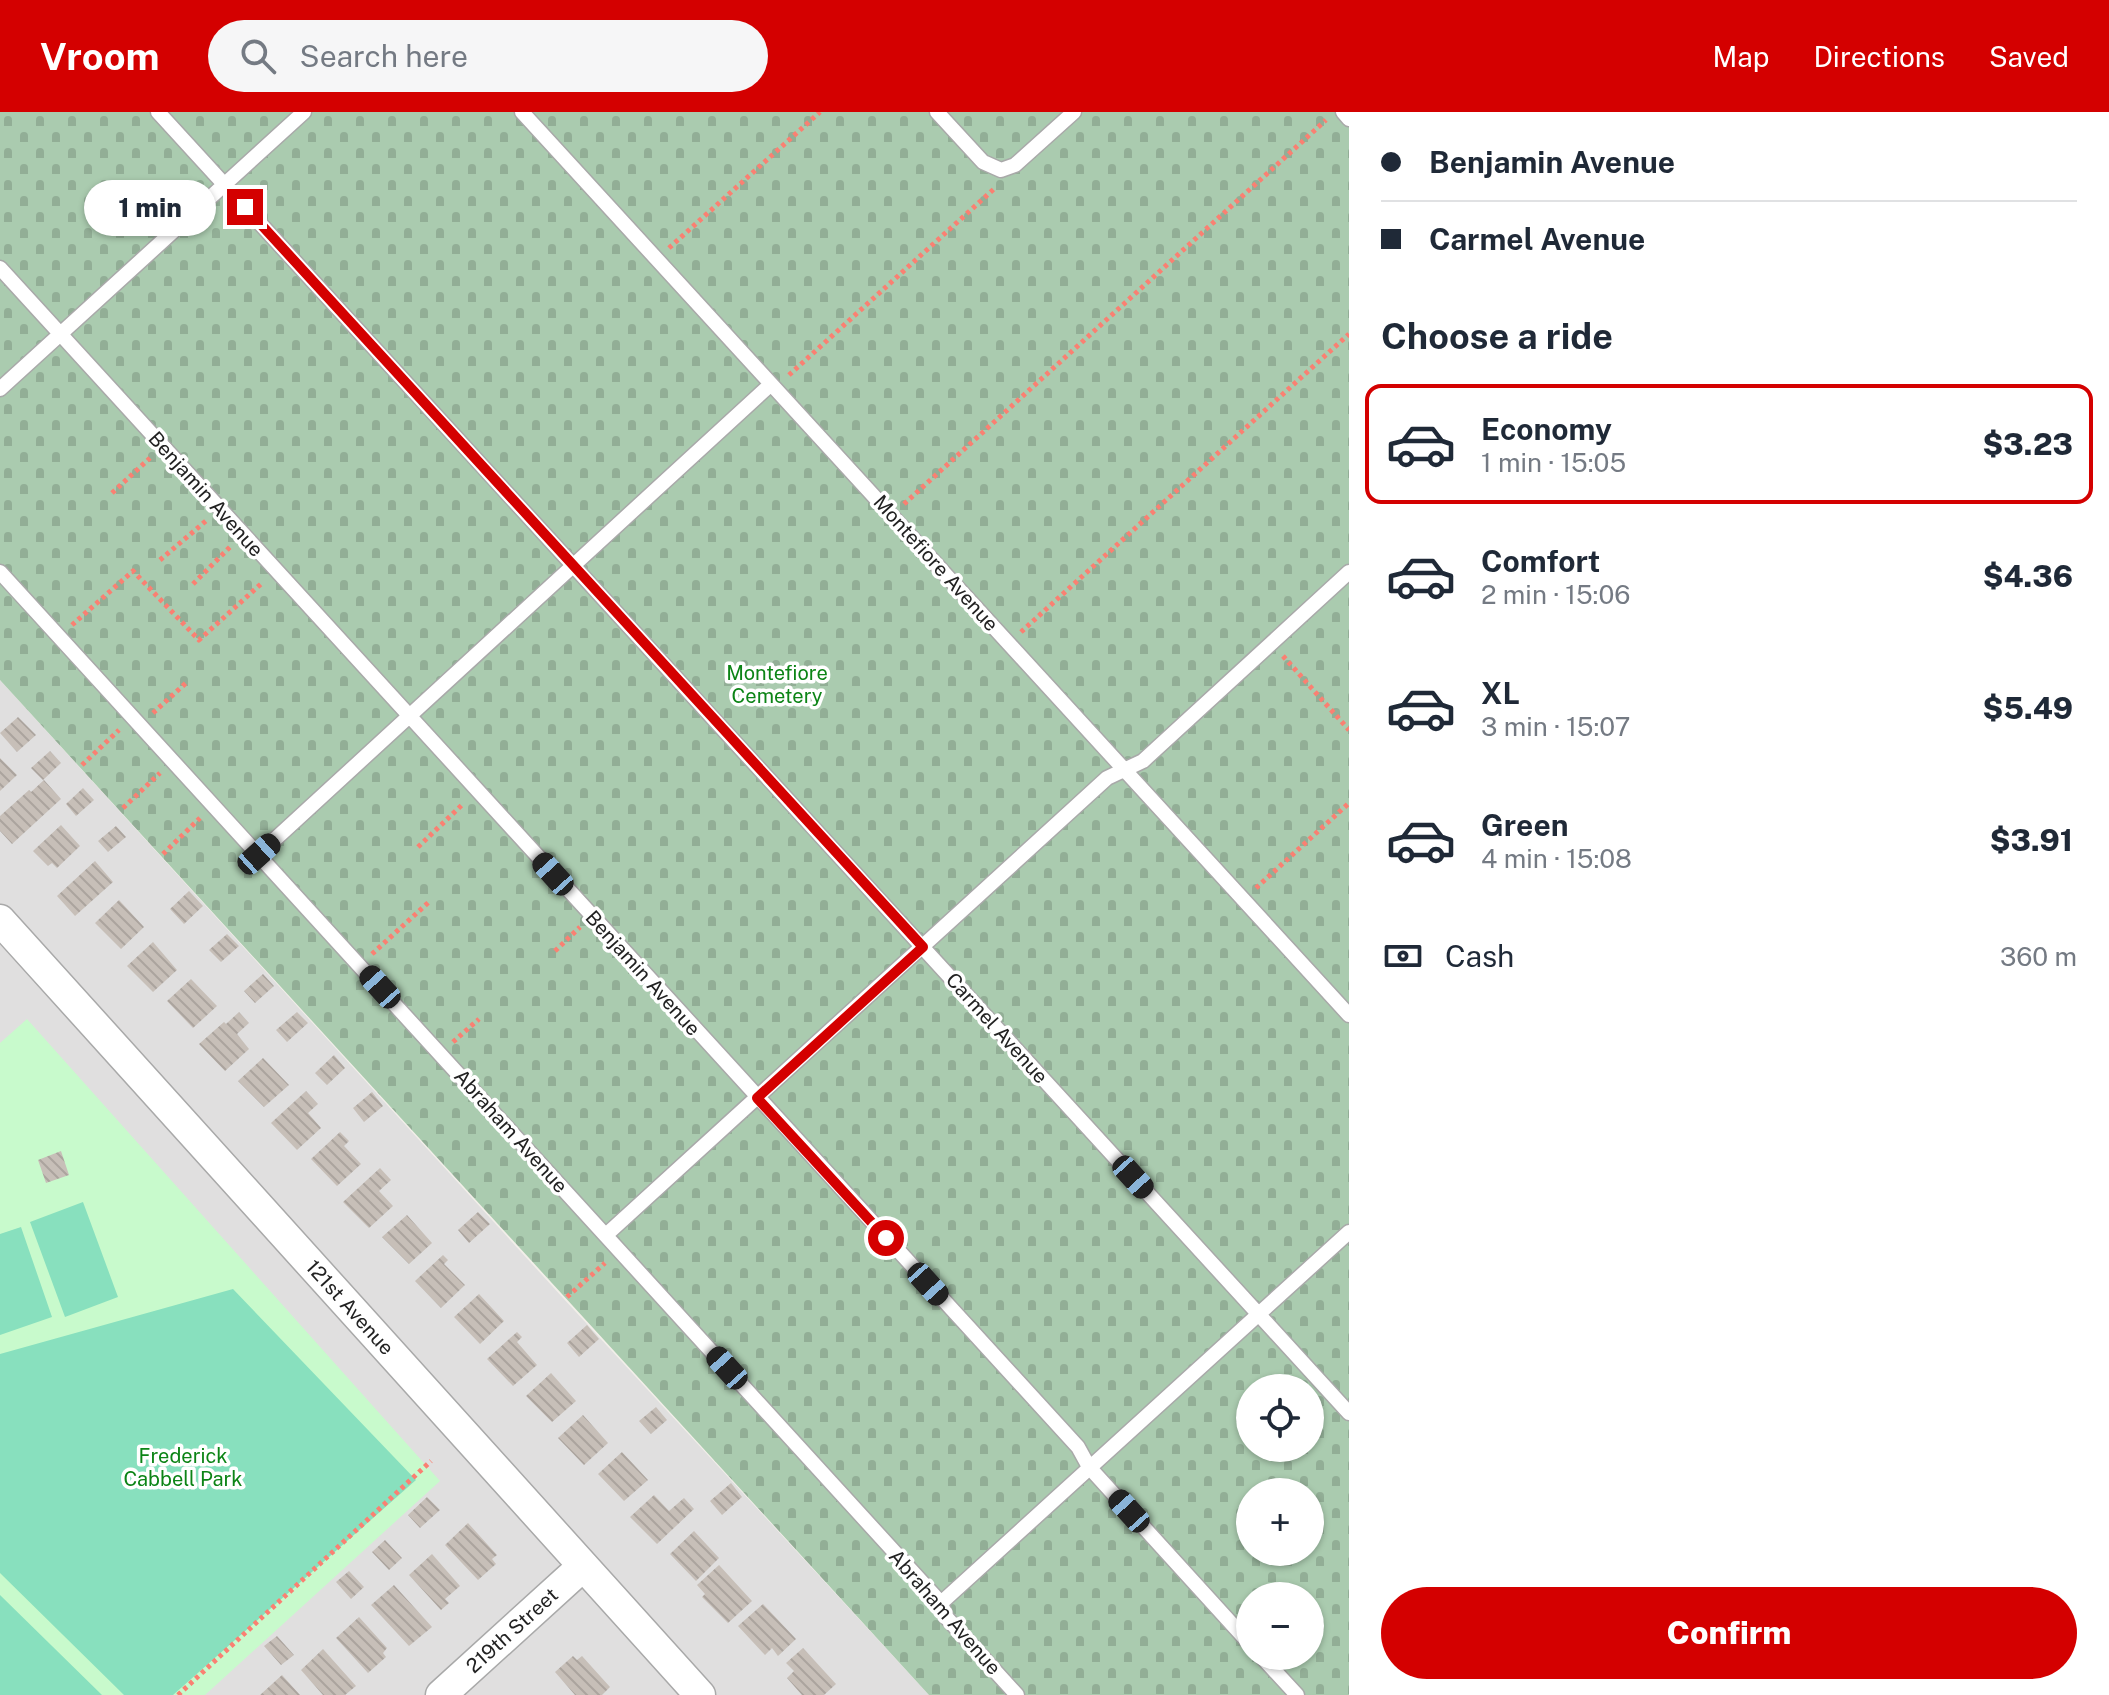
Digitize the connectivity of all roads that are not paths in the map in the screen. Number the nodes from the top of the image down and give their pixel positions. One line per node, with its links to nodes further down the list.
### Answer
1 (158, 112): 8 (lane, Carmel Avenue)
2 (304, 112): 8 (lane)
3 (522, 112): 11 (lane, Montefiore Avenue)
4 (937, 112): 5 (lane)
5 (1074, 112)
6 (1343, 112): 7 (lane)
7 (1349, 119)
8 (224, 185): 10 (lane); 13 (lane, Carmel Avenue)
9 (0, 268): 10 (lane, Benjamin Avenue)
10 (61, 334): 12 (lane); 16 (lane, Benjamin Avenue)
11 (771, 384): 13 (lane); 17 (lane, Montefiore Avenue)
12 (0, 389)
13 (575, 565): 16 (lane); 20 (lane, Carmel Avenue)
14 (0, 572): 18 (lane, Abraham Avenue)
15 (1349, 572): 17 (lane)
16 (408, 716): 18 (lane); 22 (lane, Benjamin Avenue)
17 (1125, 770): 20 (lane); 21 (lane, Montefiore Avenue)
18 (259, 854): 24 (lane, Abraham Avenue)
19 (0, 920): 28 (street, 121st Avenue)
20 (923, 947): 22 (lane); 25 (lane, Carmel Avenue)
21 (1349, 1015)
22 (757, 1098): 24 (lane); 27 (lane, Benjamin Avenue)
23 (1349, 1232): 25 (lane)
24 (606, 1235): 29 (lane, Abraham Avenue)
25 (1258, 1315): 26 (lane, Carmel Avenue); 27 (lane)
26 (1349, 1413)
27 (1089, 1467): 29 (lane); 30 (lane, Benjamin Avenue)
28 (583, 1566): 32 (street, 219th Street); 33 (street, 121st Avenue)
29 (941, 1603): 34 (lane, Abraham Avenue)
30 (1236, 1629)
31 (1274, 1670): 35 (lane)
32 (441, 1695)
33 (700, 1695)
34 (1017, 1695)
35 (1297, 1695)

